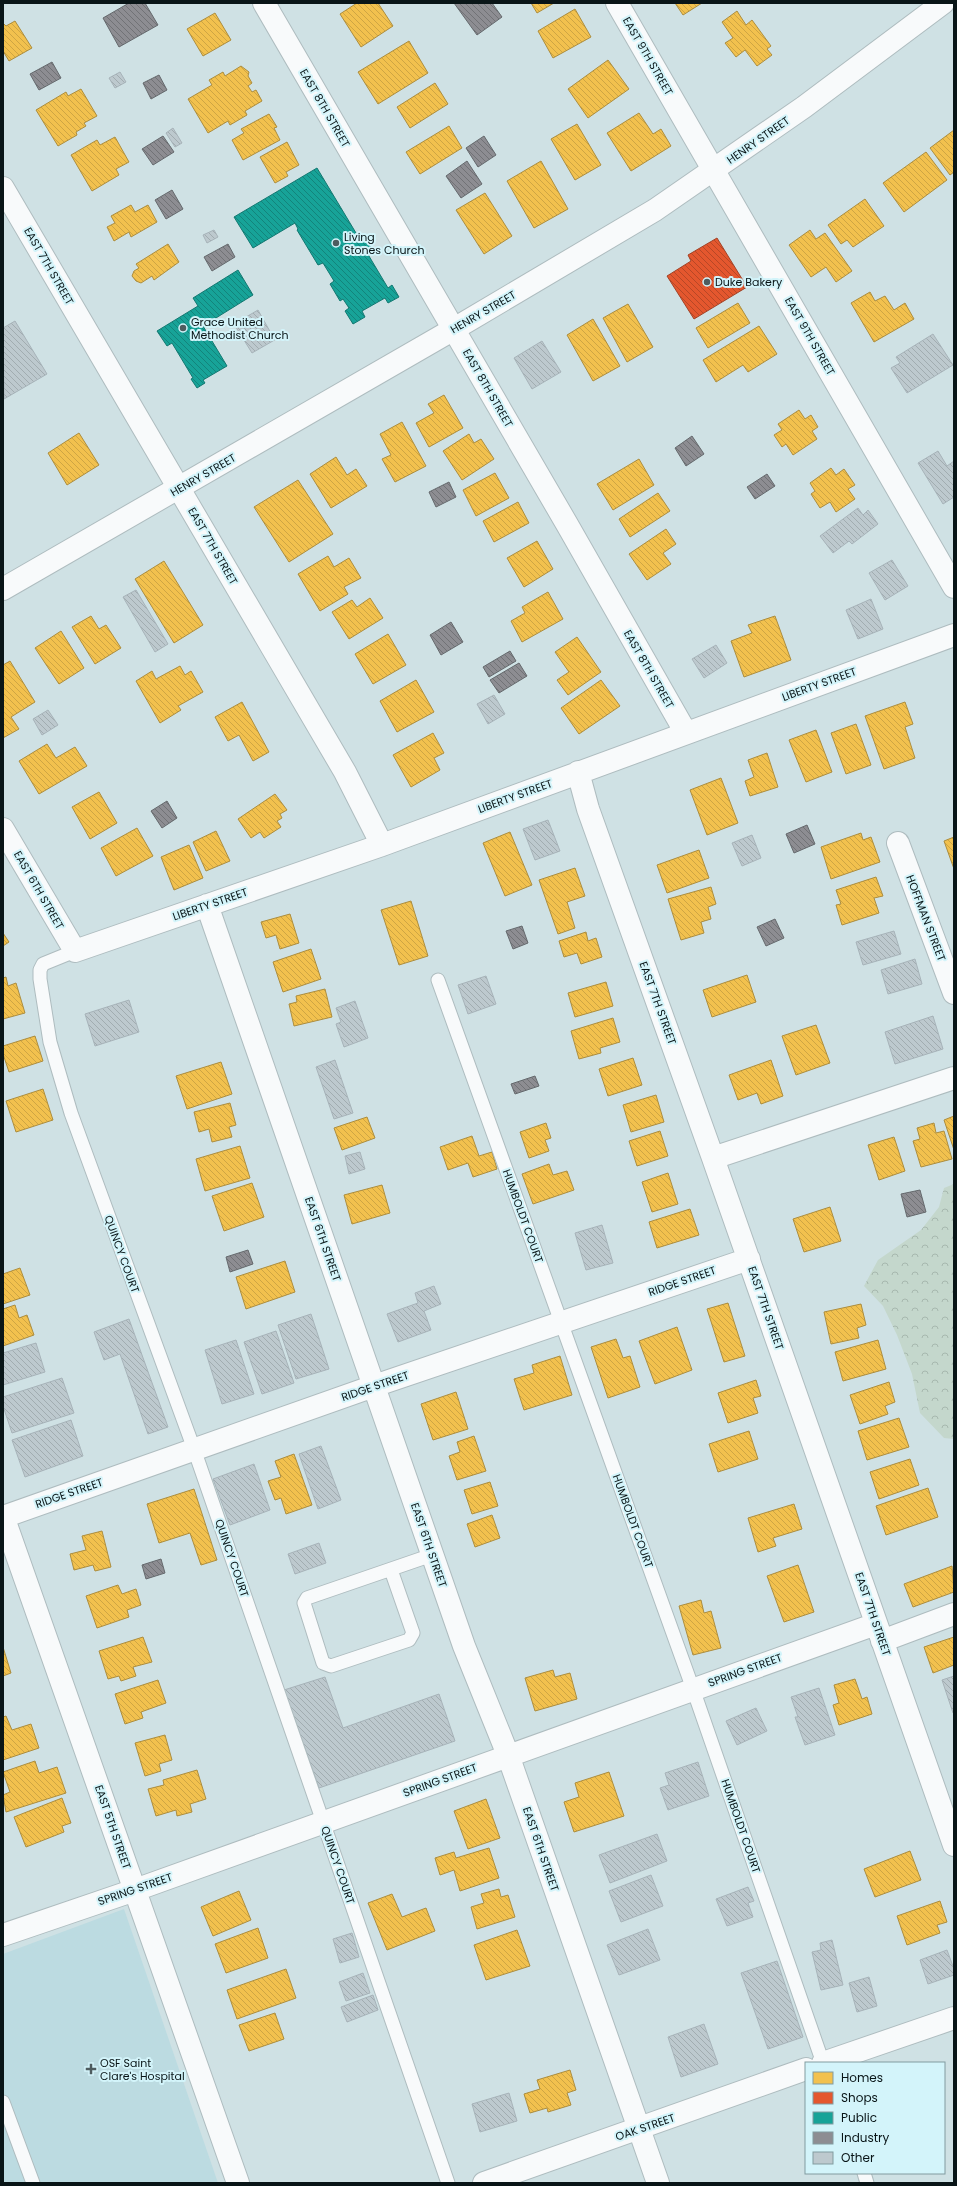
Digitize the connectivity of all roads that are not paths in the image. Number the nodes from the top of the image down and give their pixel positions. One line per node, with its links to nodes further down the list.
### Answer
1 (264, 3): 6 (street, EAST 8TH STREET)
2 (617, 3): 4 (street, EAST 9TH STREET)
3 (943, 3): 4 (street, HENRY STREET)
4 (715, 170): 6 (street, HENRY STREET); 8 (street, EAST 9TH STREET)
5 (3, 188): 7 (street, EAST 7TH STREET)
6 (454, 329): 7 (street, HENRY STREET); 11 (street, EAST 8TH STREET)
7 (180, 488): 9 (street, HENRY STREET); 15 (street, EAST 7TH STREET)
8 (954, 587)
9 (3, 589)
10 (954, 635): 11 (street, LIBERTY STREET)
11 (686, 733): 12 (street, LIBERTY STREET)
12 (578, 772): 15 (street, LIBERTY STREET); 21 (street, EAST 7TH STREET)
13 (3, 829): 17 (street, EAST 6TH STREET)
14 (898, 843): 19 (street, HOFFMAN STREET)
15 (382, 845): 16 (street, LIBERTY STREET)
16 (207, 905): 17 (street, LIBERTY STREET); 24 (street, EAST 6TH STREET)
17 (75, 951): 25 (lane, QUINCY COURT)
18 (438, 980): 23 (lane, HUMBOLDT COURT)
19 (954, 993)
20 (954, 1078): 21 (street)
21 (713, 1158): 22 (street, EAST 7TH STREET)
22 (749, 1259): 23 (street, RIDGE STREET); 30 (street, EAST 7TH STREET)
23 (561, 1322): 24 (street, RIDGE STREET); 31 (lane, HUMBOLDT COURT)
24 (374, 1386): 25 (street, RIDGE STREET); 27 (street, EAST 6TH STREET)
25 (194, 1449): 26 (street, RIDGE STREET); 33 (lane, QUINCY COURT)
26 (3, 1516): 35 (street, EAST 5TH STREET)
27 (432, 1555): 28 (lane); 32 (street, EAST 6TH STREET)
28 (390, 1570): 28 (lane)
29 (954, 1614): 30 (street, SPRING STREET)
30 (879, 1632): 31 (street, SPRING STREET); 34 (street, EAST 7TH STREET)
31 (693, 1689): 32 (street, SPRING STREET); 38 (lane, HUMBOLDT COURT)
32 (508, 1755): 33 (street, SPRING STREET); 42 (street, EAST 6TH STREET)
33 (323, 1822): 35 (street, SPRING STREET); 45 (lane, QUINCY COURT)
34 (954, 1845)
35 (135, 1890): 36 (street, SPRING STREET); 44 (street, EAST 5TH STREET)
36 (3, 1935)
37 (954, 2018): 39 (street)
38 (823, 2062)
39 (826, 2062)
40 (805, 2069): 42 (street, OAK STREET)
41 (3, 2102): 43 (lane)
42 (638, 2130): 46 (street, OAK STREET); 47 (street, EAST 6TH STREET)
43 (33, 2183)
44 (238, 2183)
45 (448, 2183)
46 (484, 2183)
47 (658, 2183)

